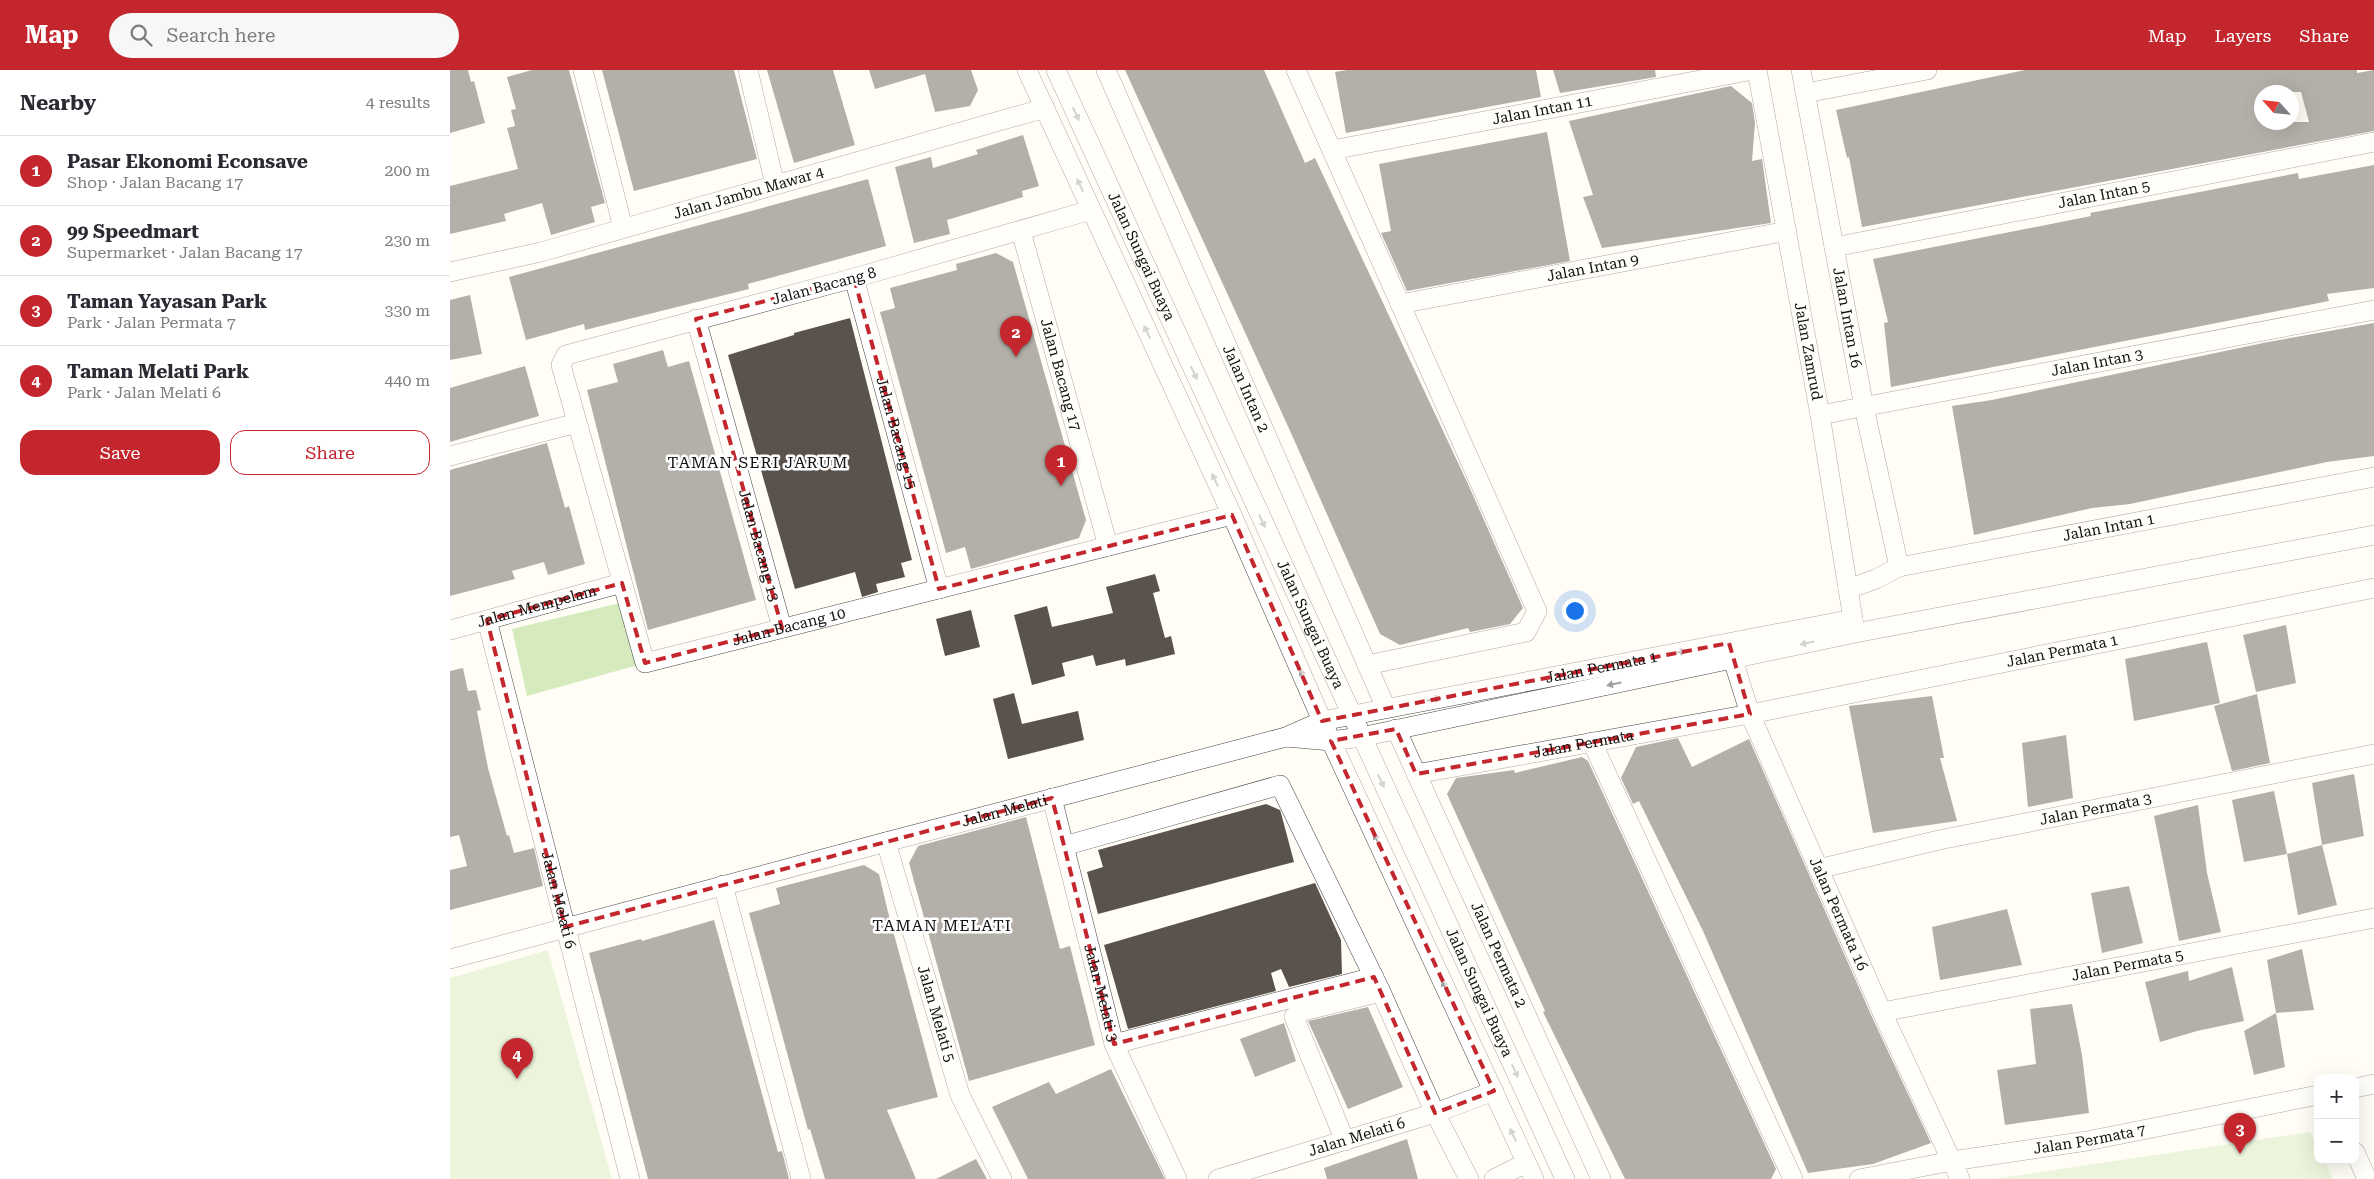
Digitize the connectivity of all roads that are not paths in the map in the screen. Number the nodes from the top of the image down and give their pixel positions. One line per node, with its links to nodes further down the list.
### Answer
1 (583, 70): 17 (street)
2 (748, 70): 15 (street)
3 (1027, 70): 12 (street, Jalan Sungai Buaya)
4 (1056, 70): 48 (street, Jalan Sungai Buaya, one-way to 48)
5 (1106, 70): 45 (street, Jalan Intan 2)
6 (1296, 70): 14 (street)
7 (1753, 70): 14 (street, Jalan Intan 11)
8 (1757, 70): 19 (street, Jalan Zamrud)
9 (1801, 70): 11 (street, Jalan Intan 16)
10 (1927, 70): 11 (street)
11 (1806, 93): 20 (street, Jalan Intan 16)
12 (1045, 108): 15 (street, Jalan Jambu Mawar 4); 16 (street, Jalan Sungai Buaya, one-way to 12)
13 (2374, 142): 20 (street, Jalan Intan 5)
14 (1332, 150): 23 (street)
15 (775, 185): 17 (street, Jalan Jambu Mawar 4)
16 (1091, 210): 18 (street, Jalan Bacang 8); 32 (street, Jalan Sungai Buaya, one-way to 16)
17 (623, 228): 21 (street, Jalan Jambu Mawar 4)
18 (1021, 231): 22 (street, Jalan Bacang 8); 34 (street, Jalan Bacang 17)
19 (1787, 231): 23 (street, Jalan Intan 9); 28 (street, Jalan Zamrud)
20 (1834, 247): 27 (street, Jalan Intan 16)
21 (450, 272)
22 (854, 278): 25 (street, Jalan Bacang 8); 38 (street, Jalan Bacang 15)
23 (1400, 304): 45 (street)
24 (2374, 310): 27 (street, Jalan Intan 3)
25 (696, 319): 26 (street, Jalan Bacang 8); 42 (street, Jalan Bacang 13)
26 (561, 365): 29 (street, Jalan Bacang 10)
27 (1864, 407): 28 (street, Jalan Intan 3); 35 (street, Jalan Intan 16)
28 (1820, 415): 39 (street, Jalan Zamrud)
29 (577, 423): 30 (street); 36 (street, Jalan Bacang 10)
30 (450, 456)
31 (2374, 478): 35 (street, Jalan Intan 1)
32 (1232, 515): 34 (street, Jalan Bacang 10); 49 (street, Jalan Sungai Buaya, one-way to 32)
33 (2374, 535): 41 (street, Jalan Permata 1)
34 (1108, 546): 38 (street, Jalan Bacang 10)
35 (1899, 567): 39 (street, Jalan Intan 1)
36 (622, 583): 40 (street, Jalan Mempelam); 42 (street, Jalan Bacang 10)
37 (2374, 588): 47 (street, Jalan Permata 1)
38 (939, 589): 42 (street, Jalan Bacang 10)
39 (1848, 589): 41 (street, Jalan Zamrud)
40 (487, 620): 43 (street, Jalan Mempelam); 63 (street, Jalan Melati 6)
41 (1854, 626): 44 (street, Jalan Permata 1)
42 (782, 628)
43 (450, 630)
44 (1730, 651): 46 (street, Jalan Permata 1, one-way to 44); 47 (street, Jalan Permata 16); 50 (street, Jalan Permata 1, one-way to 50)
45 (1367, 665): 46 (street, Jalan Intan 2)
46 (1386, 708): 48 (street, Jalan Permata 1)
47 (1750, 714): 54 (street, Jalan Permata); 60 (street, Jalan Permata 16)
48 (1351, 715): 49 (street, Jalan Melati); 51 (street, Jalan Sungai Buaya)
49 (1322, 721): 52 (street, Jalan Melati); 53 (street, Jalan Sungai Buaya)
50 (1396, 729): 51 (street, Jalan Permata 1); 56 (street, Jalan Permata 2)
51 (1361, 736): 53 (street, Jalan Melati); 84 (street, Jalan Sungai Buaya, one-way to 84)
52 (1286, 738): 53 (street, Jalan Melati); 57 (street, Jalan Melati)
53 (1331, 742): 70 (street, Jalan Sungai Buaya, one-way to 53)
54 (1592, 742): 56 (street, Jalan Permata); 86 (street)
55 (2374, 754): 60 (street, Jalan Permata 3)
56 (1416, 774): 85 (street, Jalan Permata 2)
57 (1052, 798): 58 (street, Jalan Melati); 59 (street, Jalan Melati 3)
58 (886, 842): 61 (street, Jalan Melati); 79 (street, Jalan Melati 5)
59 (1064, 846): 65 (street); 67 (street, Jalan Melati 3)
60 (1818, 869): 66 (street, Jalan Permata 16)
61 (723, 885): 63 (street, Jalan Melati); 78 (street)
62 (2374, 918): 66 (street, Jalan Permata 5)
63 (565, 927): 64 (street, Jalan Melati); 77 (street, Jalan Melati 6)
64 (450, 958)
65 (1377, 984): 67 (street); 72 (street); 73 (street)
66 (1882, 1012): 74 (street, Jalan Permata 16)
67 (1114, 1044): 80 (street, Jalan Melati 3)
68 (2374, 1084): 69 (street)
69 (2359, 1087)
70 (1494, 1091): 72 (street, Jalan Melati 6); 76 (street, Jalan Sungai Buaya, one-way to 70)
71 (2314, 1096): 74 (street, Jalan Permata 7)
72 (1435, 1113): 73 (street, Jalan Melati 6); 82 (street)
73 (1345, 1140): 81 (street, Jalan Melati 6)
74 (1952, 1161): 87 (street, Jalan Permata 7); 88 (street, Jalan Permata 16)
75 (2359, 1161): 89 (street)
76 (1530, 1171): 83 (street)
77 (630, 1179)
78 (801, 1179)
79 (1002, 1179)
80 (1177, 1179)
81 (1218, 1179)
82 (1469, 1179)
83 (1494, 1179)
84 (1565, 1179)
85 (1601, 1179)
86 (1793, 1179)
87 (1859, 1179)
88 (1960, 1179)
89 (2367, 1179)

